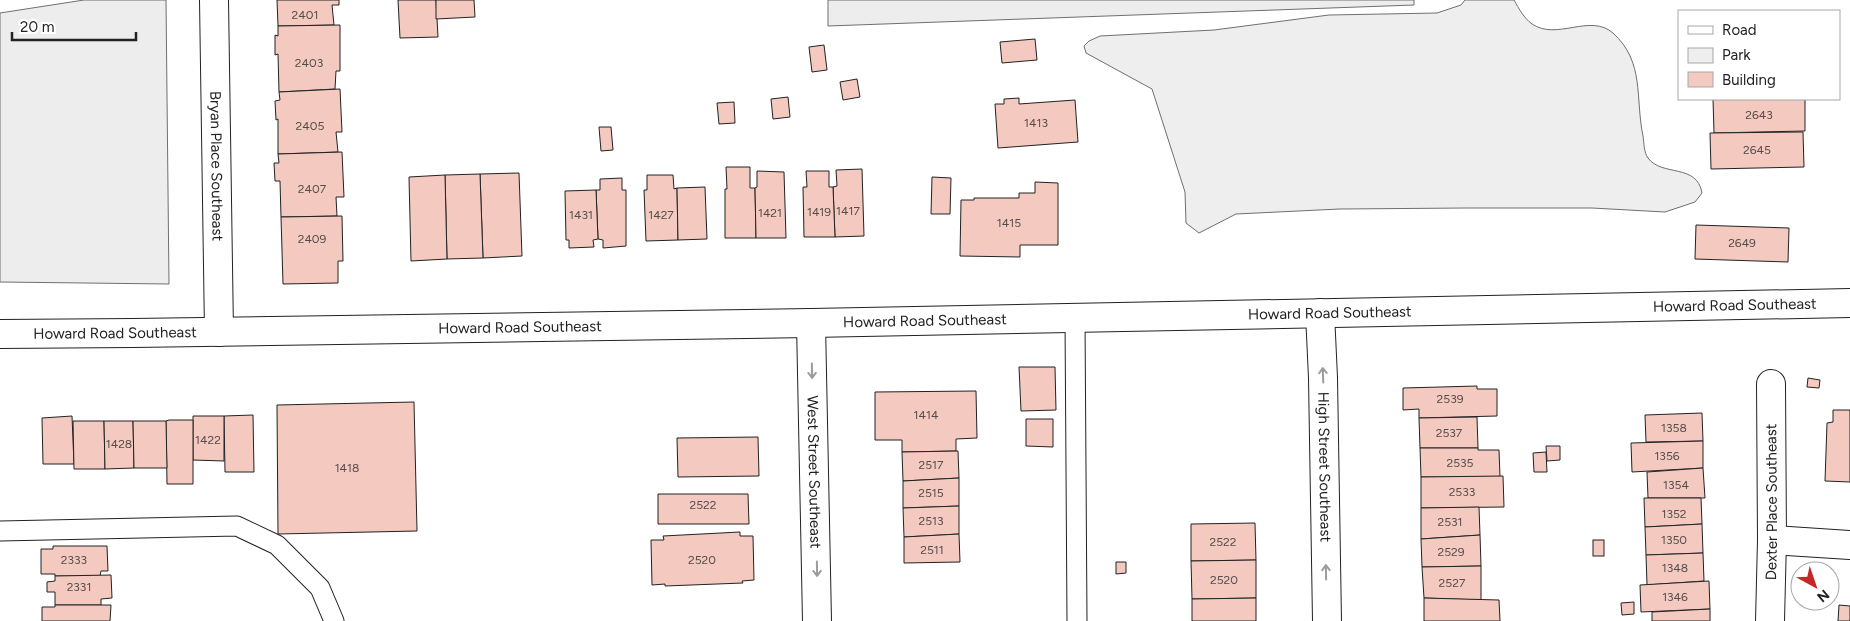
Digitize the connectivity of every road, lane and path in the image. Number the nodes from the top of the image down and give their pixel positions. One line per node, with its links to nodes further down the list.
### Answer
1 (214, 0): 6 (street, Bryan Place Southeast)
2 (1850, 303): 3 (street, Howard Road Southeast)
3 (1320, 313): 4 (street, Howard Road Southeast); 15 (street, High Street Southeast, one-way to 3)
4 (1075, 318): 5 (street, Howard Road Southeast); 14 (lane)
5 (811, 323): 6 (street, Howard Road Southeast); 13 (street, West Street Southeast, one-way to 13)
6 (219, 332): 7 (street, Howard Road Southeast)
7 (0, 334)
8 (1772, 384): 10 (street, Dexter Place Southeast)
9 (0, 531): 12 (lane)
10 (1772, 540): 11 (street); 16 (street, Dexter Place Southeast)
11 (1850, 545)
12 (334, 621)
13 (817, 621)
14 (1077, 621)
15 (1327, 621)
16 (1770, 621)

